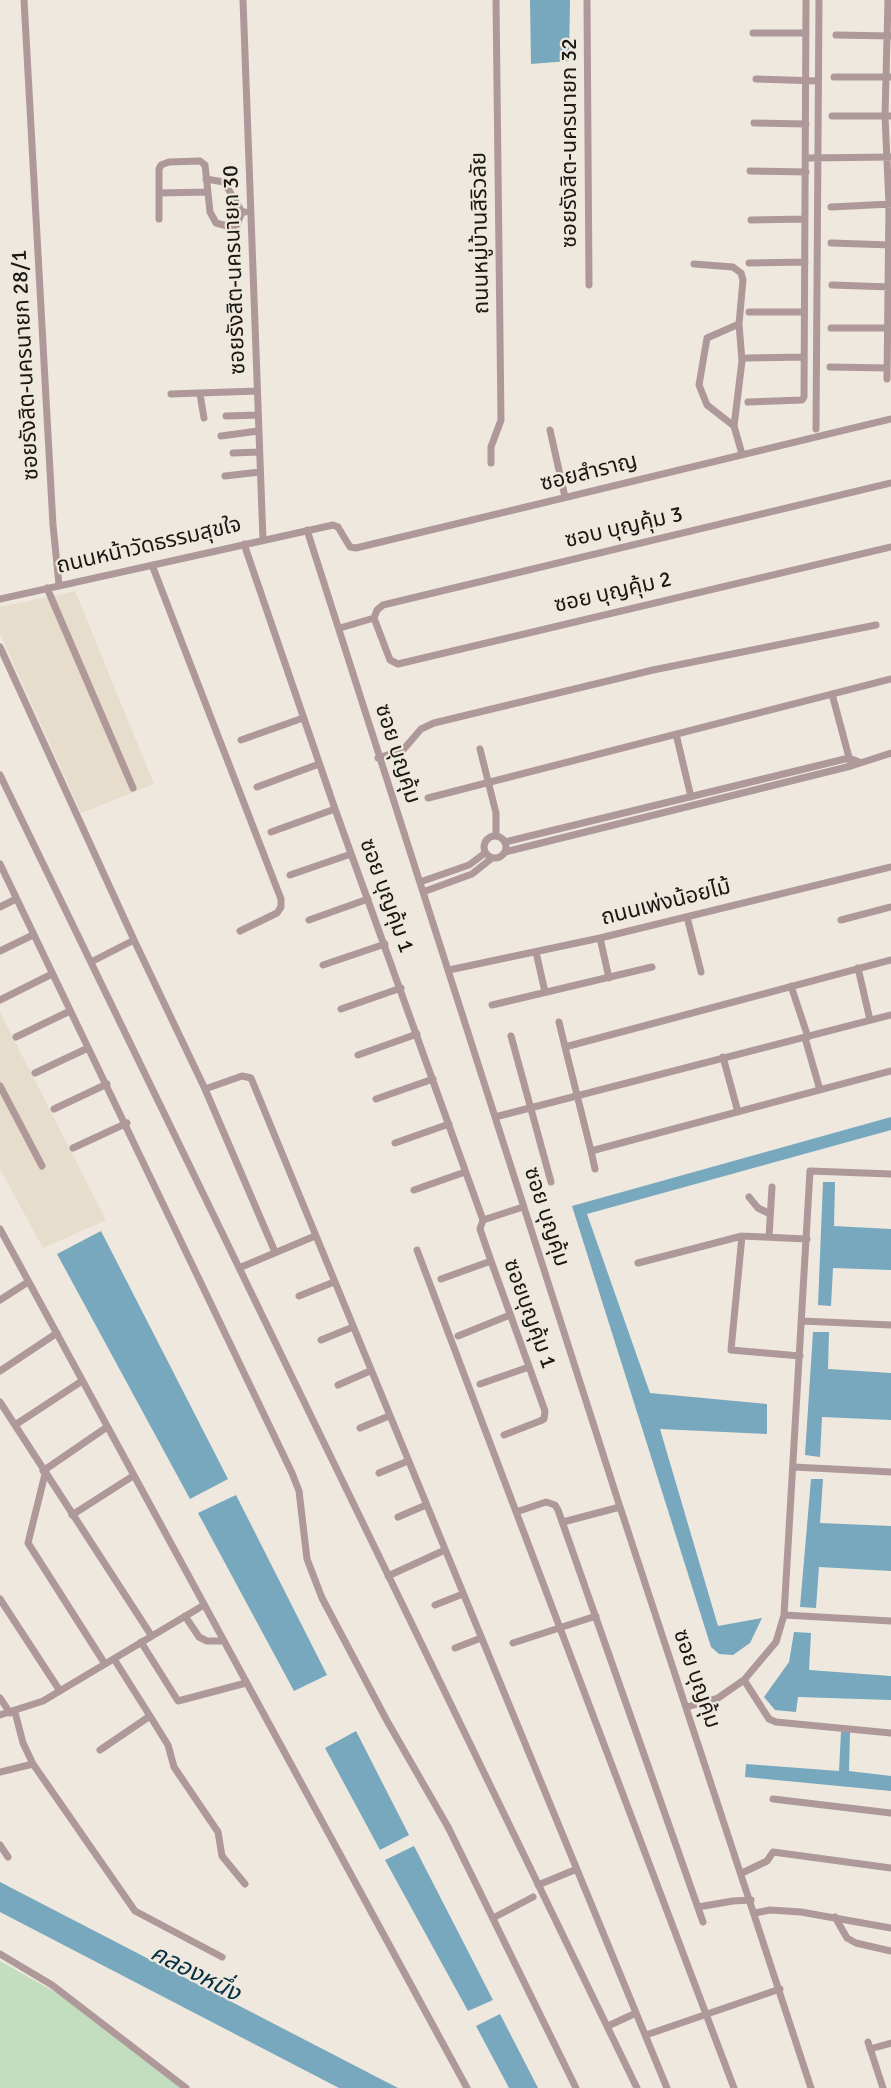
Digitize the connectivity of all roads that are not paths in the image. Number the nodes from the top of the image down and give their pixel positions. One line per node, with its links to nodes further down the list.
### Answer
1 (24, 0): 81 (street, ซอยรังสิต-นครนายก 28/1)
2 (243, 0): 32 (street, ซอยรังสิต-นครนายก 30)
3 (496, 0): 71 (street, ถนนหมู่บ้านสิริวลัย)
4 (587, 0): 41 (street, ซอยรังสิต-นครนายก 32)
5 (806, 0): 9 (street)
6 (819, 0): 16 (street)
7 (888, 0): 11 (street)
8 (753, 33): 9 (street)
9 (806, 33): 15 (street)
10 (836, 34): 11 (street)
11 (889, 36): 13 (street)
12 (834, 76): 13 (street)
13 (889, 77): 18 (street)
14 (756, 79): 15 (street)
15 (807, 80): 16 (street); 20 (street)
16 (818, 81): 23 (street)
17 (832, 116): 18 (street)
18 (888, 116): 21 (street)
19 (754, 123): 20 (street)
20 (806, 124): 22 (street)
21 (889, 157): 23 (street); 29 (street)
22 (807, 158): 23 (street); 25 (street)
23 (818, 158): 64 (street)
24 (750, 171): 25 (street)
25 (806, 172): 34 (street)
26 (206, 179): 27 (street); 28 (street); 31 (street)
27 (208, 192): 28 (street); 31 (street)
28 (159, 193): 33 (street)
29 (890, 204): 30 (street); 37 (street)
30 (831, 207)
31 (242, 212): 32 (street)
32 (251, 212): 55 (street, ซอยรังสิต-นครนายก 30)
33 (159, 219)
34 (805, 219): 35 (street); 39 (street)
35 (751, 220)
36 (831, 243): 37 (street)
37 (890, 244): 43 (street)
38 (749, 262): 39 (street)
39 (805, 262): 45 (street)
40 (694, 264): 46 (street)
41 (589, 285)
42 (832, 285): 43 (street)
43 (890, 287): 48 (street)
44 (749, 312): 45 (street)
45 (804, 312): 50 (street)
46 (739, 324): 63 (street); 63 (street)
47 (831, 328): 48 (street)
48 (889, 328): 49 (street)
49 (889, 356): 53 (street)
50 (804, 357): 51 (street); 58 (street)
51 (747, 358)
52 (830, 367): 53 (street)
53 (887, 368): 54 (street)
54 (887, 380)
55 (257, 392): 57 (street); 59 (street, ซอยรังสิต-นครนายก 30)
56 (171, 394): 57 (street)
57 (200, 394): 61 (street)
58 (748, 402)
59 (258, 415): 60 (street); 66 (street, ซอยรังสิต-นครนายก 30)
60 (226, 416)
61 (204, 418)
62 (891, 419): 70 (street, ซอยสำราญ)
63 (734, 426): 70 (street)
64 (816, 429)
65 (550, 430): 75 (street)
66 (258, 431): 67 (street); 68 (street, ซอยรังสิต-นครนายก 30)
67 (221, 436)
68 (260, 452): 69 (street); 72 (street, ซอยรังสิต-นครนายก 30)
69 (233, 453)
70 (742, 454): 75 (street, ซอยสำราญ)
71 (491, 463)
72 (260, 472): 73 (street); 77 (street, ซอยรังสิต-นครนายก 30)
73 (225, 476)
74 (891, 483): 84 (street, ซอบ บุญคุ้ม 3)
75 (565, 497): 76 (street, ซอยสำราญ)
76 (307, 530): 77 (street, ถนนหน้าวัดธรรมสุขใจ); 86 (street, ซอย บุญคุ้ม)
77 (263, 540): 78 (street, ถนนหน้าวัดธรรมสุขใจ)
78 (244, 544): 80 (street, ถนนหน้าวัดธรรมสุขใจ); 90 (street, ซอย บุญคุ้ม 1)
79 (891, 547): 84 (street, ซอย บุญคุ้ม 2)
80 (153, 565): 81 (street, ถนนหน้าวัดธรรมสุขใจ); 124 (street)
81 (59, 585): 82 (street, ถนนหน้าวัดธรรมสุขใจ)
82 (47, 588): 83 (street, ถนนหน้าวัดธรรมสุขใจ); 101 (street)
83 (0, 599)
84 (374, 618): 86 (street)
85 (876, 625): 95 (street)
86 (340, 627): 95 (street, ซอย บุญคุ้ม)
87 (0, 647): 127 (street)
88 (891, 679): 89 (street)
89 (832, 694): 91 (street); 96 (street)
90 (303, 718): 92 (street); 97 (street, ซอย บุญคุ้ม 1)
91 (676, 734): 99 (street); 102 (street)
92 (241, 740)
93 (480, 749): 99 (street)
94 (891, 753): 96 (street)
95 (378, 758): 115 (street, ซอย บุญคุ้ม)
96 (850, 762): 102 (street); 108 (street)
97 (319, 764): 100 (street); 104 (street, ซอย บุญคุ้ม 1)
98 (0, 775): 132 (street)
99 (489, 782): 103 (street); 106 (street)
100 (257, 787)
101 (133, 788)
102 (691, 797): 107 (street)
103 (428, 798)
104 (335, 809): 105 (street); 110 (street, ซอย บุญคุ้ม 1)
105 (271, 832)
106 (496, 836): 107 (street); 109 (street)
107 (505, 842): 108 (street)
108 (505, 852): 111 (street)
109 (485, 853): 111 (street); 115 (street)
110 (351, 854): 114 (street); 118 (street, ซอย บุญคุ้ม 1)
111 (492, 858): 116 (street)
112 (0, 864): 117 (street)
113 (891, 867): 121 (street, ถนนเพ่งน้อยไม้)
114 (290, 875)
115 (420, 882): 116 (street, ซอย บุญคุ้ม)
116 (423, 892): 136 (street, ซอย บุญคุ้ม)
117 (16, 899): 119 (street); 125 (street)
118 (368, 899): 122 (street); 128 (street, ซอย บุญคุ้ม 1)
119 (0, 907)
120 (891, 907): 123 (street)
121 (687, 917): 126 (street, ถนนเพ่งน้อยไม้); 137 (street)
122 (309, 920)
123 (842, 920)
124 (240, 932)
125 (33, 934): 129 (street); 138 (street)
126 (600, 938): 130 (street, ถนนเพ่งน้อยไม้); 139 (street)
127 (134, 940): 132 (street); 163 (street)
128 (385, 944): 133 (street); 141 (street, ซอย บุญคุ้ม 1)
129 (0, 951)
130 (536, 952): 136 (street, ถนนเพ่งน้อยไม้); 142 (street)
131 (891, 960): 135 (street)
132 (91, 962): 196 (street)
133 (323, 965)
134 (652, 967): 139 (street)
135 (858, 969): 140 (street); 148 (street)
136 (449, 970): 170 (street, ซอย บุญคุ้ม)
137 (701, 972)
138 (52, 974): 143 (street); 146 (street)
139 (609, 978): 142 (street)
140 (792, 986): 153 (street); 154 (street)
141 (401, 988): 145 (street); 150 (street, ซอย บุญคุ้ม 1)
142 (545, 992): 144 (street)
143 (0, 1000)
144 (492, 1005)
145 (341, 1009)
146 (70, 1011): 152 (street); 155 (street)
147 (891, 1015): 148 (street)
148 (870, 1020): 153 (street)
149 (559, 1022): 154 (street)
150 (417, 1034): 156 (street); 160 (street, ซอย บุญคุ้ม 1)
151 (511, 1036): 167 (street)
152 (16, 1037)
153 (806, 1037): 157 (street); 164 (street)
154 (565, 1047): 165 (street)
155 (88, 1048): 159 (street); 161 (street)
156 (358, 1055)
157 (723, 1057): 165 (street); 169 (street)
158 (891, 1071): 164 (street)
159 (35, 1073)
160 (433, 1078): 166 (street); 172 (street, ซอย บุญคุ้ม 1)
161 (106, 1084): 168 (street); 171 (street)
162 (0, 1086): 176 (street)
163 (205, 1089): 188 (street); 193 (street)
164 (820, 1090): 169 (street)
165 (576, 1095): 167 (street); 175 (street)
166 (376, 1099)
167 (530, 1106): 170 (street); 180 (street)
168 (54, 1109)
169 (738, 1112): 175 (street)
170 (495, 1117): 184 (street, ซอย บุญคุ้ม)
171 (127, 1123): 174 (street); 278 (street)
172 (448, 1124): 173 (street); 178 (street, ซอย บุญคุ้ม 1)
173 (395, 1143)
174 (73, 1148)
175 (591, 1151): 177 (street)
176 (42, 1166)
177 (595, 1169)
178 (465, 1172): 182 (street); 186 (street, ซอย บุญคุ้ม 1)
179 (891, 1173): 191 (street)
180 (551, 1182)
181 (772, 1187): 185 (street)
182 (414, 1190)
183 (749, 1197): 185 (street)
184 (523, 1207): 186 (street); 229 (street, ซอย บุญคุ้ม)
185 (770, 1214): 190 (street)
186 (483, 1220): 194 (street, ซอยบุญคุ้ม 1)
187 (0, 1229): 198 (street)
188 (315, 1236): 193 (street); 199 (street)
189 (742, 1236): 190 (street); 195 (street); 209 (street)
190 (768, 1237): 191 (street)
191 (807, 1239): 203 (street)
192 (417, 1250): 230 (street)
193 (275, 1252): 196 (street)
194 (491, 1261): 197 (street); 202 (street, ซอยบุญคุ้ม 1)
195 (638, 1263)
196 (239, 1268): 235 (street)
197 (441, 1279)
198 (28, 1282): 201 (street); 206 (street)
199 (334, 1282): 200 (street); 205 (street)
200 (299, 1296)
201 (0, 1300)
202 (510, 1315): 207 (street); 210 (street, ซอยบุญคุ้ม 1)
203 (802, 1321): 204 (street); 209 (street)
204 (891, 1325)
205 (353, 1327): 208 (street); 212 (street)
206 (57, 1334): 211 (street); 213 (street)
207 (458, 1336)
208 (321, 1340)
209 (800, 1356): 223 (street)
210 (529, 1367): 214 (street); 221 (street, ซอยบุญคุ้ม 1)
211 (0, 1371)
212 (370, 1371): 215 (street); 217 (street)
213 (82, 1382): 218 (street); 219 (street)
214 (480, 1384)
215 (338, 1385)
216 (0, 1402): 218 (street)
217 (389, 1416): 220 (street); 222 (street)
218 (15, 1425): 224 (street)
219 (107, 1427): 224 (street); 227 (street)
220 (360, 1428)
221 (504, 1435)
222 (408, 1461): 226 (street); 228 (street)
223 (794, 1467): 225 (street); 240 (street)
224 (44, 1472): 231 (street); 252 (street)
225 (891, 1472)
226 (379, 1473)
227 (133, 1476): 231 (street); 238 (street)
228 (426, 1505): 232 (street); 234 (street)
229 (620, 1507): 233 (street); 257 (street, ซอย บุญคุ้ม)
230 (516, 1512): 233 (street); 244 (street)
231 (72, 1515): 245 (street)
232 (398, 1517)
233 (563, 1522): 242 (street)
234 (445, 1550): 235 (street); 236 (street)
235 (388, 1576): 273 (street)
236 (463, 1594): 239 (street); 246 (street)
237 (0, 1599): 255 (street)
238 (204, 1605): 241 (street); 247 (street)
239 (435, 1605)
240 (784, 1615): 243 (street); 253 (street)
241 (185, 1616): 245 (street); 247 (street)
242 (596, 1616): 244 (street); 276 (street)
243 (891, 1621)
244 (559, 1630): 249 (street); 287 (street)
245 (151, 1635): 248 (street)
246 (481, 1638): 250 (street); 270 (street)
247 (224, 1641): 254 (street)
248 (141, 1642): 251 (street); 254 (street)
249 (513, 1643)
250 (455, 1648)
251 (114, 1659): 252 (street); 260 (street)
252 (105, 1664): 255 (street)
253 (744, 1680): 257 (street); 261 (street)
254 (246, 1683): 292 (street)
255 (60, 1691): 258 (street)
256 (0, 1698): 258 (street)
257 (687, 1707): 271 (street, ซอย บุญคุ้ม)
258 (13, 1712): 259 (street); 263 (street)
259 (0, 1715)
260 (150, 1716): 262 (street); 272 (street)
261 (891, 1733)
262 (100, 1750)
263 (33, 1764): 264 (street); 284 (street)
264 (0, 1772)
265 (772, 1799): 266 (street)
266 (891, 1813)
267 (0, 1845): 268 (street)
268 (8, 1857)
269 (891, 1868): 271 (street)
270 (577, 1869): 273 (street); 286 (street)
271 (742, 1873): 275 (street, ซอย บุญคุ้ม)
272 (245, 1884)
273 (538, 1885): 288 (street)
274 (533, 1897): 278 (street)
275 (751, 1900): 276 (street); 277 (street, ซอย บุญคุ้ม)
276 (698, 1907): 280 (street)
277 (755, 1913): 279 (street); 285 (street, ซอย บุญคุ้ม)
278 (493, 1917): 293 (street)
279 (835, 1917): 281 (street); 282 (street)
280 (704, 1922)
281 (891, 1928)
282 (891, 1950)
283 (0, 1954): 291 (street)
284 (222, 1957)
285 (780, 1989): 287 (street); 297 (street, ซอย บุญคุ้ม)
286 (636, 2013): 288 (street); 289 (street)
287 (706, 2014): 289 (street); 296 (street)
288 (608, 2026): 294 (street)
289 (646, 2035): 295 (street)
290 (891, 2043): 298 (street)
291 (186, 2088)
292 (466, 2088)
293 (576, 2088)
294 (637, 2088)
295 (667, 2088)
296 (734, 2088)
297 (811, 2088)
298 (883, 2088)

